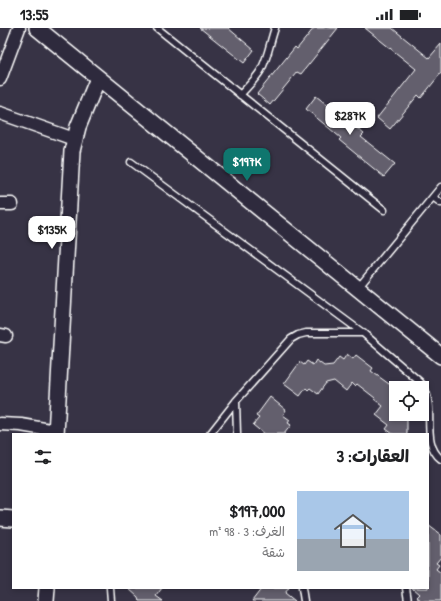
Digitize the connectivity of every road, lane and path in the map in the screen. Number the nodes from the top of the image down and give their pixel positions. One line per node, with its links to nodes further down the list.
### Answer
1 (19, 28): 6 (street)
2 (36, 28): 5 (street)
3 (157, 28): 7 (lane)
4 (275, 28): 7 (lane)
5 (98, 78): 9 (street); 15 (street)
6 (0, 79)
7 (240, 95): 14 (lane)
8 (0, 113): 9 (street)
9 (74, 140): 20 (street)
10 (131, 162): 16 (lane)
11 (441, 187): 12 (lane)
12 (433, 196): 13 (lane); 15 (lane)
13 (441, 203)
14 (384, 210)
15 (357, 289): 17 (street)
16 (363, 333): 18 (lane); 23 (lane)
17 (441, 356)
18 (236, 401): 21 (lane); 22 (lane)
19 (0, 424): 20 (street)
20 (56, 433)
21 (211, 433)
22 (237, 433)
23 (441, 459)
24 (0, 518): 25 (street)
25 (12, 519)
26 (47, 589): 30 (street)
27 (110, 589): 31 (lane)
28 (302, 589): 32 (lane)
29 (406, 589): 33 (lane)
30 (46, 601)
31 (111, 601)
32 (304, 601)
33 (408, 601)

